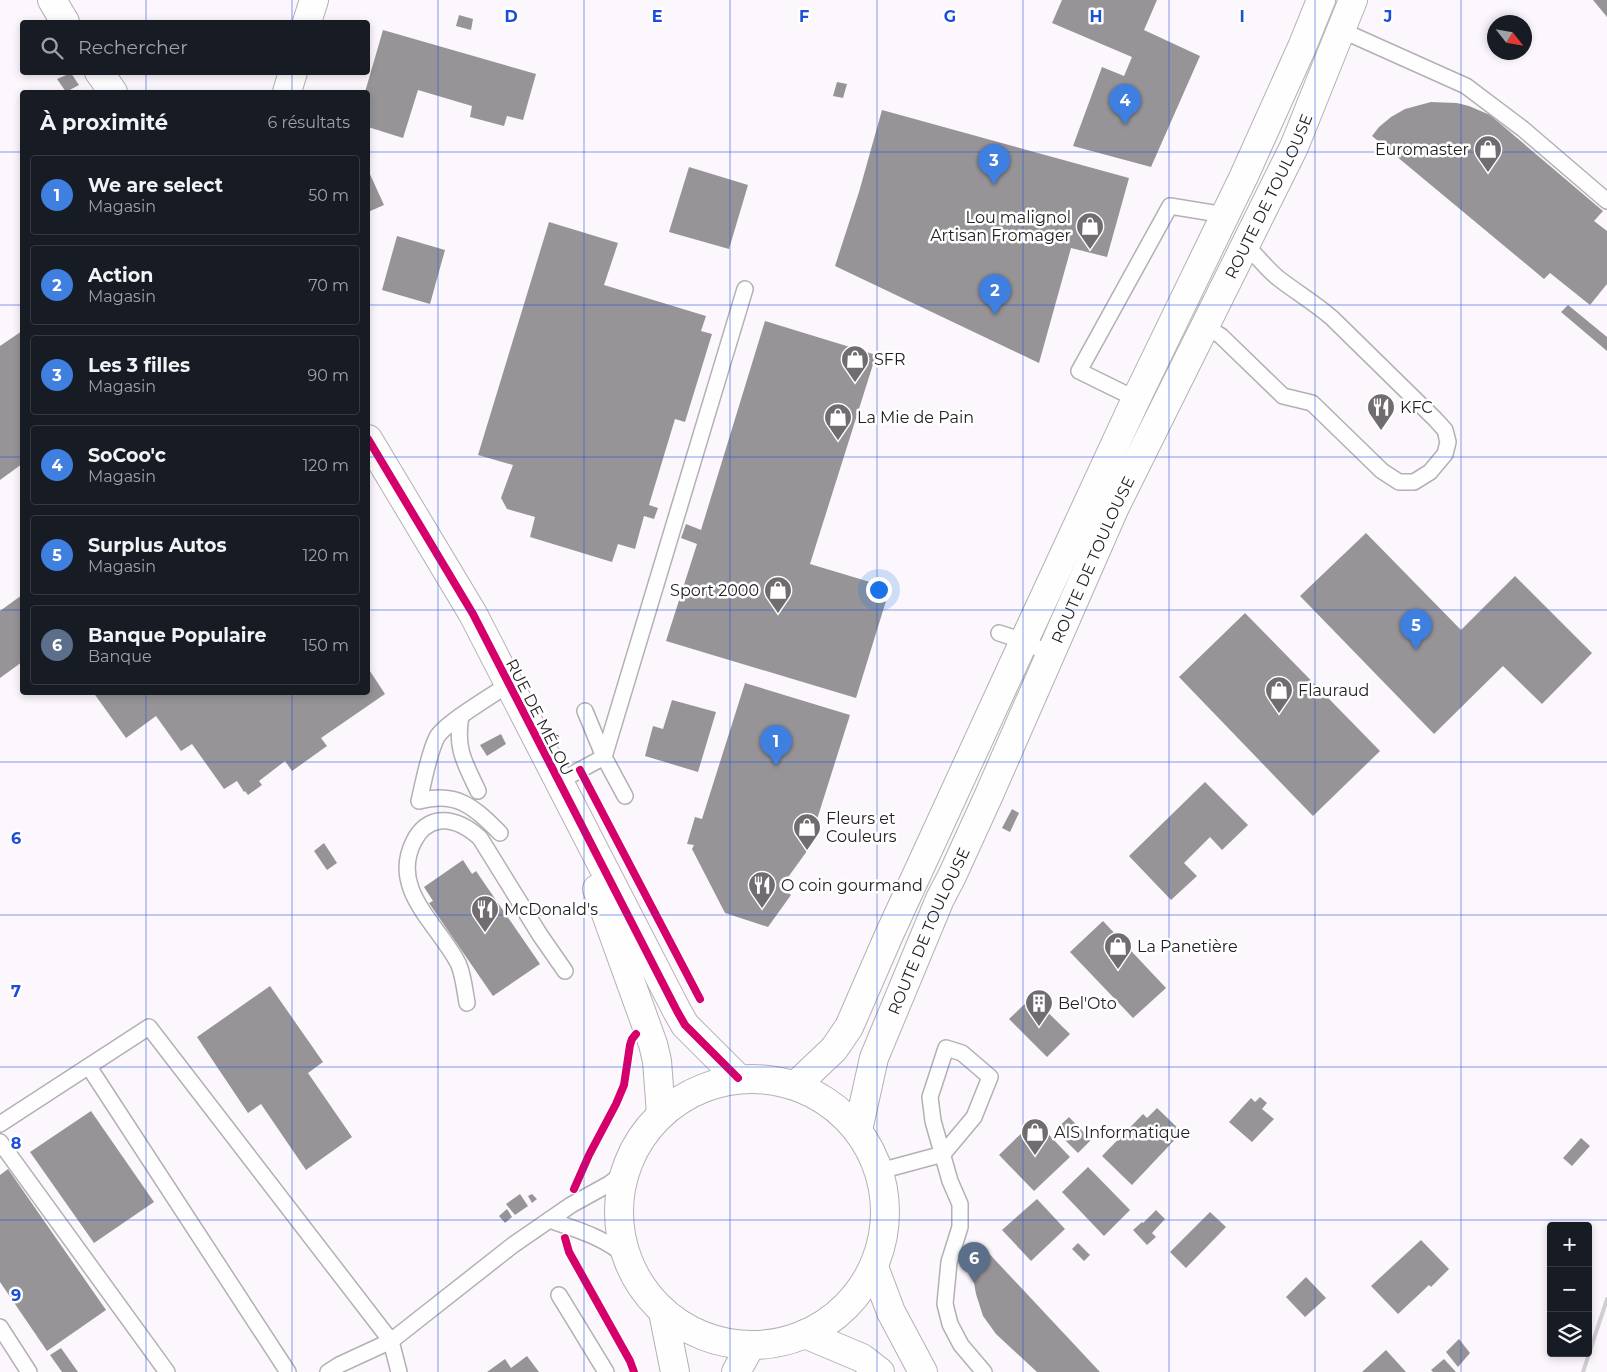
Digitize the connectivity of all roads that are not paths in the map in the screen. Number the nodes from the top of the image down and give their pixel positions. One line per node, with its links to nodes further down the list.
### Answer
1 (52, 0): 5 (main road)
2 (314, 0): 6 (main road)
3 (1321, 0): 13 (main road)
4 (1353, 0): 7 (main road, ROUTE DE TOULOUSE)
5 (64, 20)
6 (308, 20)
7 (1341, 30): 12 (lane); 14 (main road, ROUTE DE TOULOUSE)
8 (101, 75): 10 (main road)
9 (292, 75): 11 (main road)
10 (112, 90)
11 (288, 90)
12 (1607, 201)
13 (1225, 215): 17 (main road); 17 (lane)
14 (1245, 244): 16 (main road, ROUTE DE TOULOUSE); 16 (lane)
15 (745, 290): 24 (lane)
16 (1204, 326): 20 (main road, ROUTE DE TOULOUSE)
17 (1136, 400): 19 (main road)
18 (370, 442): 21 (main road, RUE DE MÉLOU)
19 (1012, 637): 20 (lane); 33 (main road)
20 (1051, 655): 36 (main road, ROUTE DE TOULOUSE)
21 (508, 684): 23 (lane); 25 (main road, RUE DE MÉLOU)
22 (584, 711): 24 (lane)
23 (461, 716): 26 (lane); 28 (lane)
24 (604, 757): 25 (lane); 27 (lane)
25 (558, 782): 32 (main road, RUE DE MÉLOU); 34 (main road, RUE DE MÉLOU)
26 (478, 791)
27 (626, 796)
28 (500, 833)
29 (565, 971): 30 (lane)
30 (467, 1003)
31 (88, 1067): 35 (lane); 48 (lane); 52 (lane)
32 (738, 1078): 33 (main road); 34 (main road)
33 (796, 1085): 36 (main road)
34 (661, 1114): 39 (main road)
35 (0, 1124)
36 (858, 1130): 40 (main road)
37 (0, 1142): 51 (lane)
38 (944, 1154): 38 (lane); 40 (lane); 60 (lane)
39 (625, 1172): 41 (lane); 42 (main road)
40 (880, 1172): 43 (main road)
41 (549, 1220): 42 (lane); 48 (lane)
42 (627, 1258): 45 (main road)
43 (874, 1267): 47 (main road); 59 (main road)
44 (559, 1296): 55 (lane)
45 (663, 1312): 49 (main road); 56 (main road)
46 (0, 1327): 50 (lane)
47 (805, 1334): 49 (main road); 58 (main road)
48 (391, 1340): 53 (lane); 54 (lane)
49 (751, 1346): 57 (main road)
50 (29, 1372)
51 (167, 1372)
52 (288, 1372)
53 (328, 1372)
54 (399, 1372)
55 (606, 1372)
56 (675, 1372)
57 (736, 1372)
58 (880, 1372)
59 (923, 1372)
60 (984, 1372)

